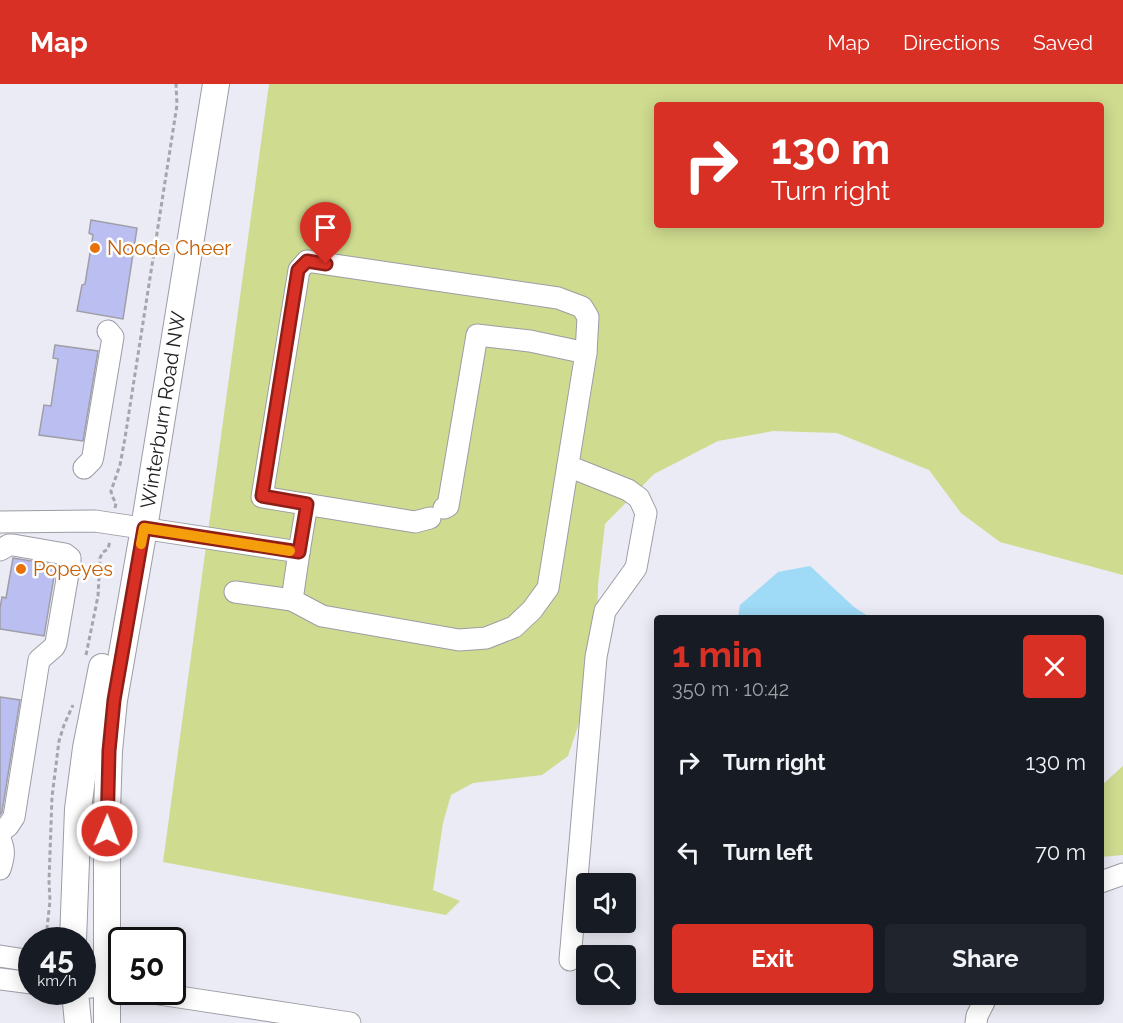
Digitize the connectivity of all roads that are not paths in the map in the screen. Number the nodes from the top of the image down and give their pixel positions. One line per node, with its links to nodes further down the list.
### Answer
1 (198, 84): 8 (main road, Winterburn Road NW)
2 (216, 84): 8 (main road, Winterburn Road NW)
3 (108, 331): 6 (street)
4 (586, 353): 5 (street); 7 (street); 7 (street)
5 (568, 466): 13 (street); 23 (street)
6 (84, 468)
7 (307, 504): 11 (street)
8 (128, 521): 9 (street); 11 (street); 14 (main road, Winterburn Road NW); 26 (main road, Winterburn Road NW)
9 (0, 522)
10 (0, 550): 15 (street)
11 (299, 552): 13 (street)
12 (235, 592): 13 (street)
13 (292, 600)
14 (86, 748): 20 (main road, Winterburn Road NW); 26 (main road)
15 (0, 832)
16 (0, 839): 17 (street)
17 (0, 868)
18 (1123, 874): 19 (street)
19 (1104, 881)
20 (73, 927)
21 (0, 956): 22 (street)
22 (18, 959)
23 (570, 960)
24 (0, 979): 25 (street)
25 (18, 981)
26 (104, 987): 32 (main road, Winterburn Road NW)
27 (186, 998): 30 (street)
28 (76, 1005): 31 (main road)
29 (982, 1005): 33 (street)
30 (337, 1022)
31 (78, 1023)
32 (107, 1023)
33 (975, 1023)

